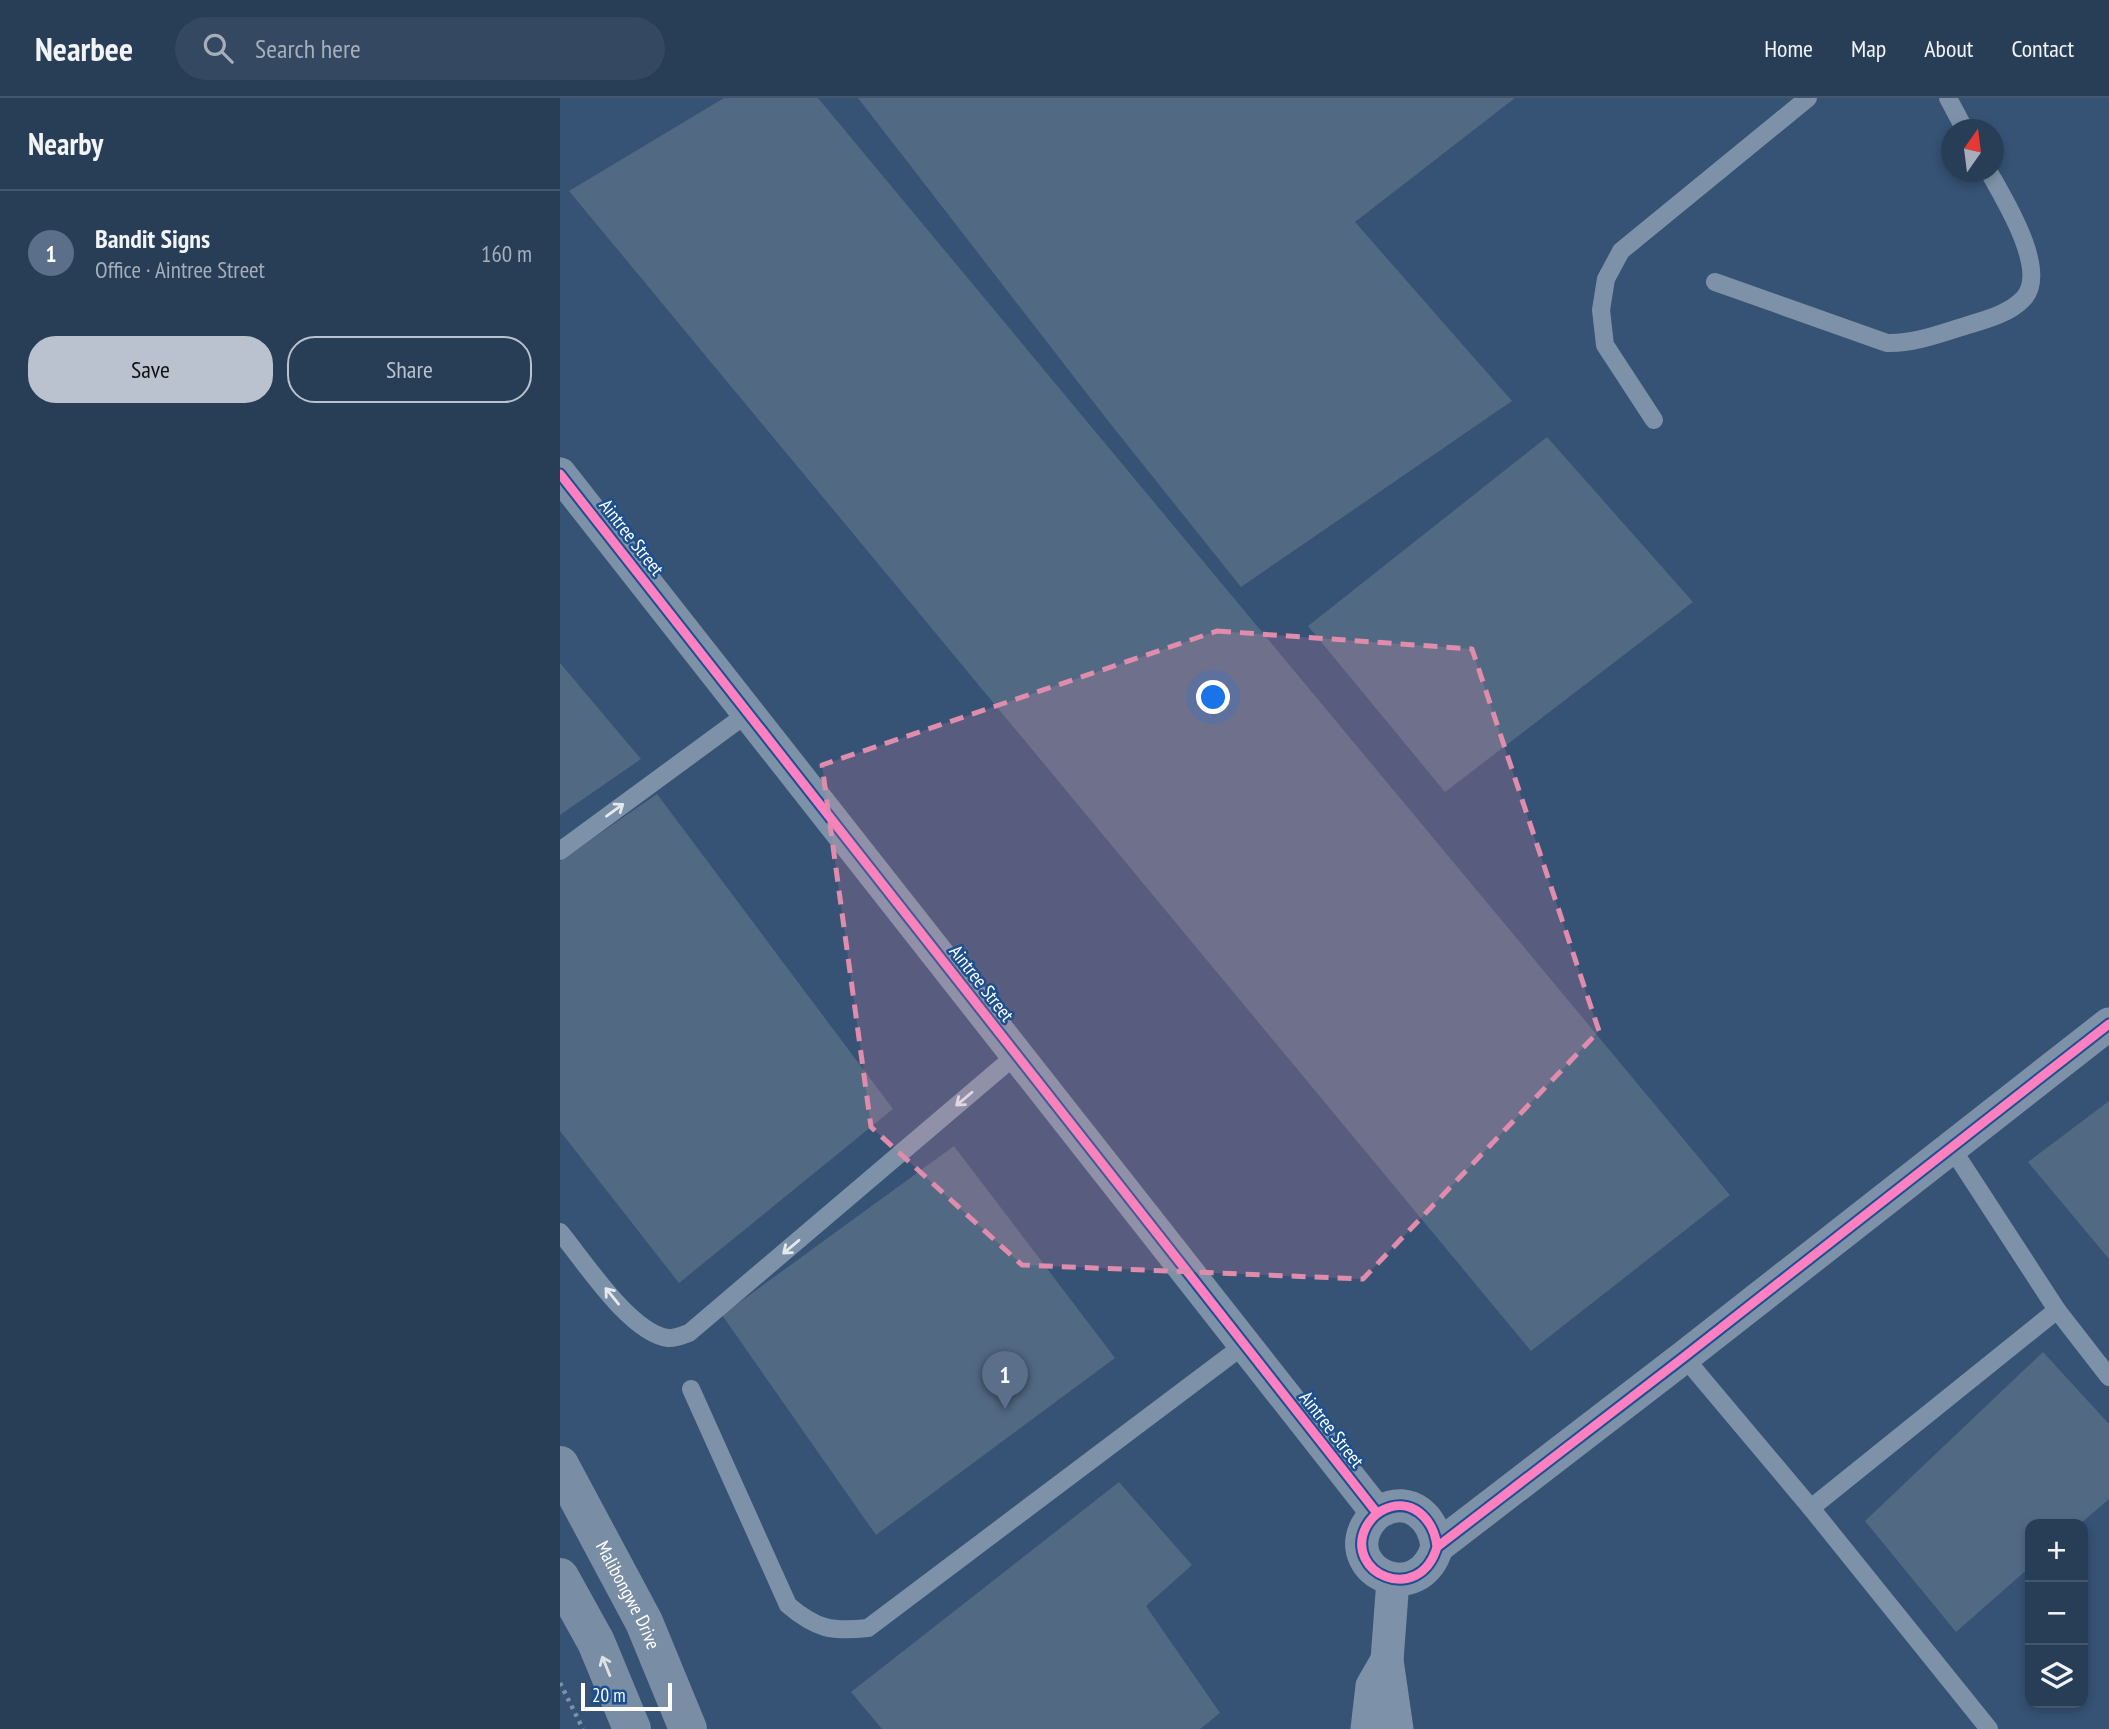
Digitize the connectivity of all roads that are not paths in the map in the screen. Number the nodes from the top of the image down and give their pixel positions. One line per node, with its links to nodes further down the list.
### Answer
1 (1808, 98): 6 (lane)
2 (1948, 98): 3 (lane)
3 (1959, 119)
4 (1995, 182): 5 (lane)
5 (1715, 282)
6 (1654, 420)
7 (560, 474): 8 (street, Aintree Street)
8 (748, 713): 9 (lane, one-way to 8); 11 (street, Aintree Street)
9 (560, 851)
10 (2109, 1024): 12 (street)
11 (1016, 1055): 13 (lane, one-way to 13); 15 (street, Aintree Street)
12 (1951, 1147): 14 (lane); 16 (street)
13 (560, 1232)
14 (2057, 1310): 17 (lane); 20 (lane)
15 (1244, 1345): 18 (lane); 21 (street, Aintree Street)
16 (1684, 1357): 20 (lane); 22 (street)
17 (2109, 1377)
18 (691, 1389)
19 (560, 1465): 27 (main road, Malibongwe Drive)
20 (1811, 1508): 30 (lane)
21 (1377, 1513): 22 (street); 24 (street)
22 (1437, 1547): 24 (street)
23 (560, 1577): 26 (main road, one-way to 23)
24 (1393, 1580): 25 (street)
25 (1387, 1660): 28 (street); 29 (street)
26 (632, 1729)
27 (688, 1729)
28 (1367, 1729)
29 (1397, 1729)
30 (1989, 1729)

